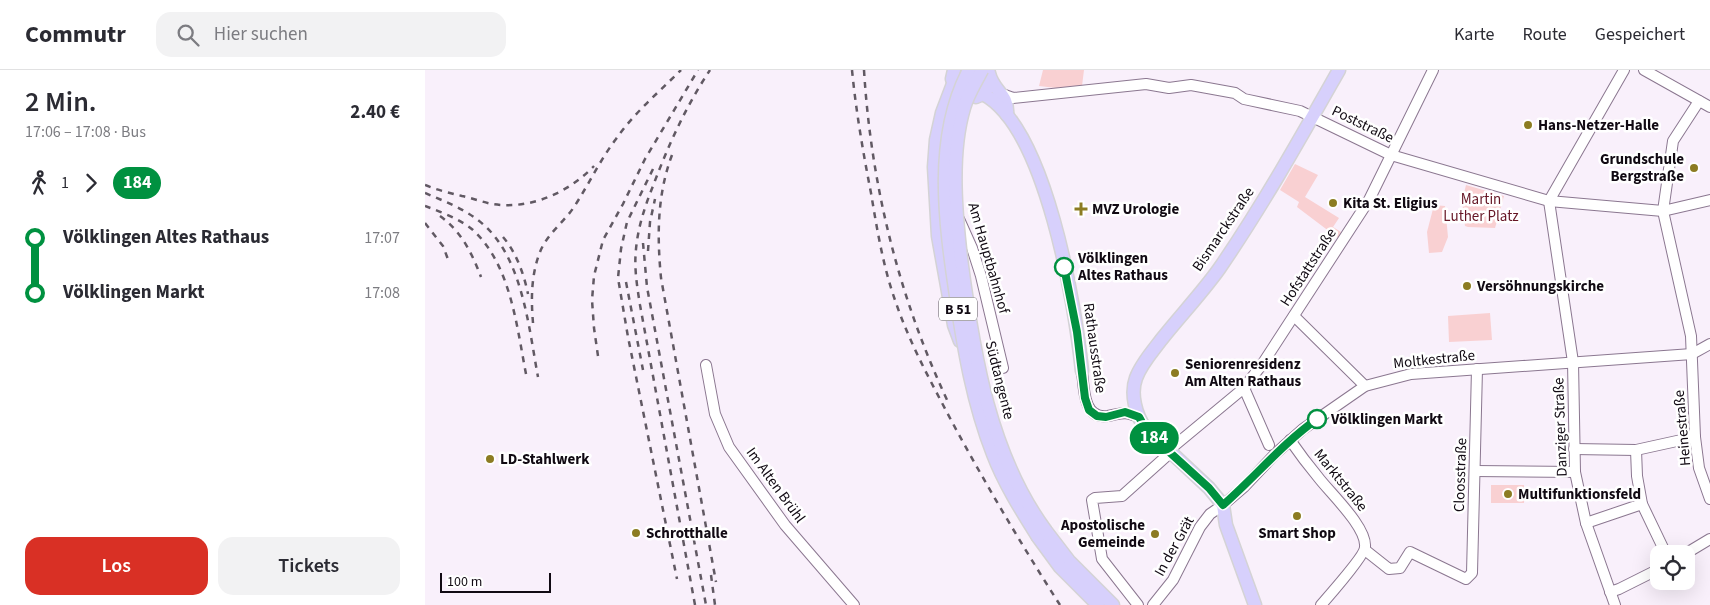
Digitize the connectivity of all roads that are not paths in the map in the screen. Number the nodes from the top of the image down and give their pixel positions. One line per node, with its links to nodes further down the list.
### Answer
1 (955, 70): 8 (main road)
2 (969, 70): 22 (main road, Südtangente / B 51, bridge)
3 (1339, 70): 14 (main road, Bismarckstraße)
4 (1433, 70): 15 (street, Hofstattstraße)
5 (1624, 70): 17 (street)
6 (1644, 70): 11 (street)
7 (988, 72): 9 (main road, Rathausstraße); 10 (main road, bridge)
8 (951, 90): 10 (main road, Rathausstraße); 22 (main road, bridge)
9 (1002, 94): 13 (main road, Rathausstraße); 14 (street, Poststraße)
10 (974, 95): 13 (main road, Rathausstraße); 25 (street, Am Hauptbahnhof); 45 (main road, Südtangente / B 51, bridge)
11 (1699, 101): 12 (street); 18 (street)
12 (1710, 107)
13 (1007, 115): 27 (main road, Rathausstraße)
14 (1313, 116): 15 (street, Poststraße); 30 (main road, Bismarckstraße)
15 (1391, 155): 17 (street, Poststraße); 19 (street, Hofstattstraße)
16 (1710, 200): 18 (street, Poststraße)
17 (1549, 201): 18 (street, Poststraße); 23 (street, Danziger Straße)
18 (1663, 211): 21 (street, Heinestraße)
19 (1295, 316): 28 (street); 29 (street, Hofstattstraße)
20 (1710, 344): 21 (street)
21 (1692, 354): 23 (street, Moltkestraße); 33 (street, Heinestraße)
22 (965, 355): 45 (main road, Südtangente / B 51, bridge)
23 (1573, 362): 26 (street, Moltkestraße); 36 (street, Danziger Straße)
24 (706, 365): 54 (street, Im Alten Brühl)
25 (1003, 368)
26 (1477, 370): 28 (street, Moltkestraße); 39 (street, Cloosstraße)
27 (1082, 371): 31 (street, Rathausstraße)
28 (1365, 386): 34 (street, Moltkestraße)
29 (1244, 388): 35 (street); 38 (street, Hofstattstraße)
30 (1134, 402): 31 (main road); 32 (main road)
31 (1125, 412): 32 (street)
32 (1139, 417): 38 (main road)
33 (1695, 437): 37 (street); 41 (street, Heinestraße)
34 (1290, 440): 43 (street, Moltkestraße); 49 (street, Marktstraße)
35 (1269, 445)
36 (1574, 450): 37 (street); 40 (street, Danziger Straße)
37 (1636, 450): 42 (street)
38 (1169, 452): 43 (main road); 59 (street, Hofstattstraße)
39 (1475, 472): 40 (street); 49 (street, Cloosstraße)
40 (1575, 472): 44 (street, Danziger Straße)
41 (1710, 499)
42 (1643, 504): 44 (street); 47 (street)
43 (1223, 505): 60 (street, In der Grät); 61 (main road)
44 (1586, 523): 53 (street, Danziger Straße)
45 (1042, 534): 51 (main road, Südtangente / B 51); 52 (main road, Südtangente / B 51)
46 (1710, 539): 48 (street)
47 (1662, 545)
48 (1695, 548)
49 (1363, 550): 62 (street)
50 (1650, 574): 53 (street)
51 (1079, 587): 55 (main road); 56 (main road, Südtangente / B 51)
52 (1097, 589): 57 (main road, Südtangente / B 51); 58 (main road)
53 (1610, 592): 63 (street, Danziger Straße)
54 (853, 605)
55 (1091, 605)
56 (1098, 605)
57 (1113, 605)
58 (1118, 605)
59 (1138, 605)
60 (1153, 605)
61 (1255, 605)
62 (1321, 605)
63 (1615, 605)

